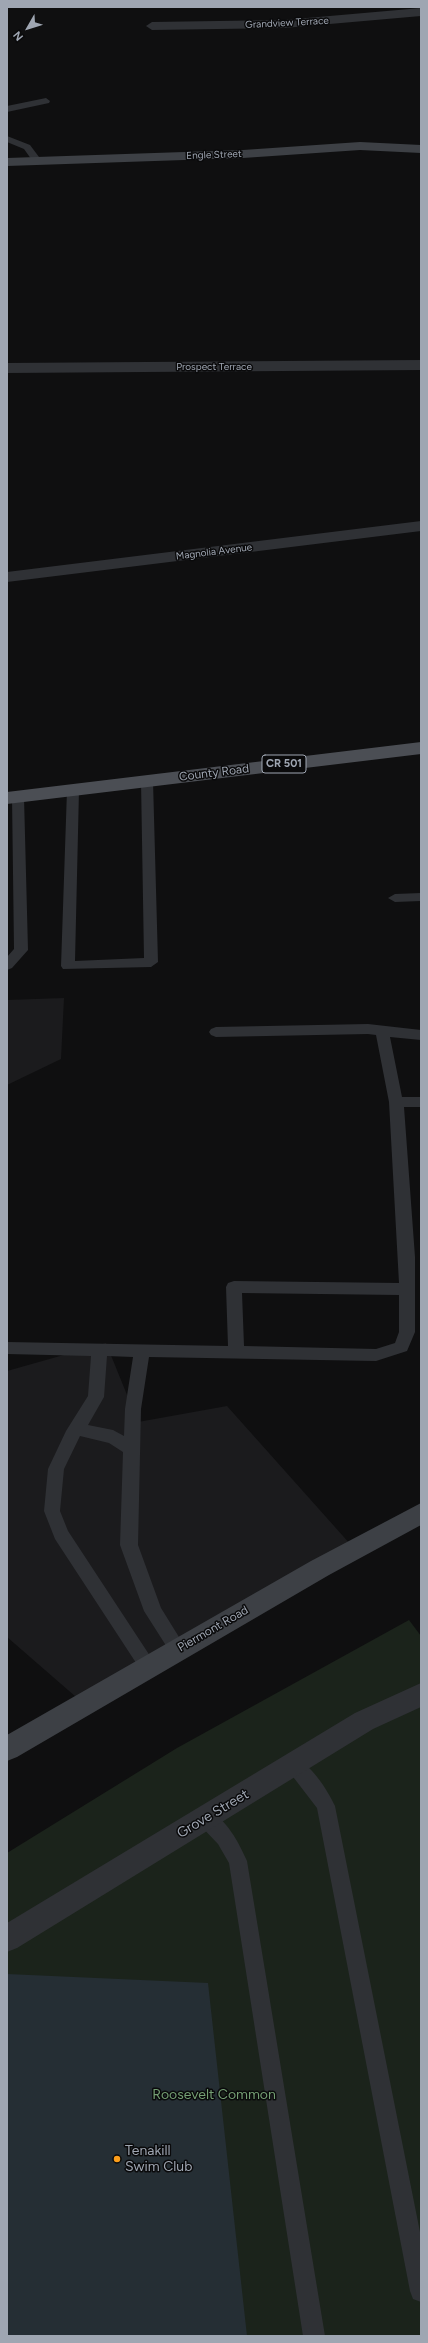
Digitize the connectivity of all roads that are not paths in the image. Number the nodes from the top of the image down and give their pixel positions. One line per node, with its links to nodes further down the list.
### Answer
1 (421, 12): 2 (street, Grandview Terrace)
2 (152, 26)
3 (46, 101): 4 (lane)
4 (7, 109)
5 (7, 139): 7 (lane)
6 (421, 149): 7 (street, Engle Street)
7 (37, 161): 8 (street, Engle Street)
8 (7, 162)
9 (421, 365): 10 (street, Prospect Terrace)
10 (7, 368)
11 (421, 526): 12 (street, Magnolia Avenue)
12 (7, 577)
13 (421, 748): 14 (main road, County Road / CR 501)
14 (147, 781): 15 (main road, County Road / CR 501); 15 (lane)
15 (73, 790): 16 (main road, County Road / CR 501)
16 (12, 797): 17 (lane)
17 (13, 854): 20 (lane)
18 (421, 897): 19 (lane)
19 (395, 898)
20 (7, 965)
21 (216, 1032): 22 (lane)
22 (382, 1032): 23 (lane); 24 (lane)
23 (421, 1035)
24 (396, 1102): 25 (lane); 26 (lane)
25 (421, 1102)
26 (407, 1289): 30 (lane); 30 (lane)
27 (7, 1348): 28 (lane)
28 (98, 1350): 29 (lane); 31 (lane)
29 (142, 1350): 30 (lane); 32 (lane)
30 (236, 1352)
31 (77, 1429): 32 (lane); 35 (lane)
32 (132, 1449): 34 (lane)
33 (421, 1513): 34 (street, Piermont Road)
34 (178, 1650): 35 (street, Piermont Road)
35 (148, 1667): 37 (street, Piermont Road)
36 (421, 1694): 38 (street, Grove Street)
37 (7, 1749)
38 (293, 1765): 39 (street, Grove Street); 41 (lane)
39 (206, 1818): 40 (street, Grove Street); 42 (lane)
40 (7, 1939)
41 (421, 2291)
42 (314, 2336)

